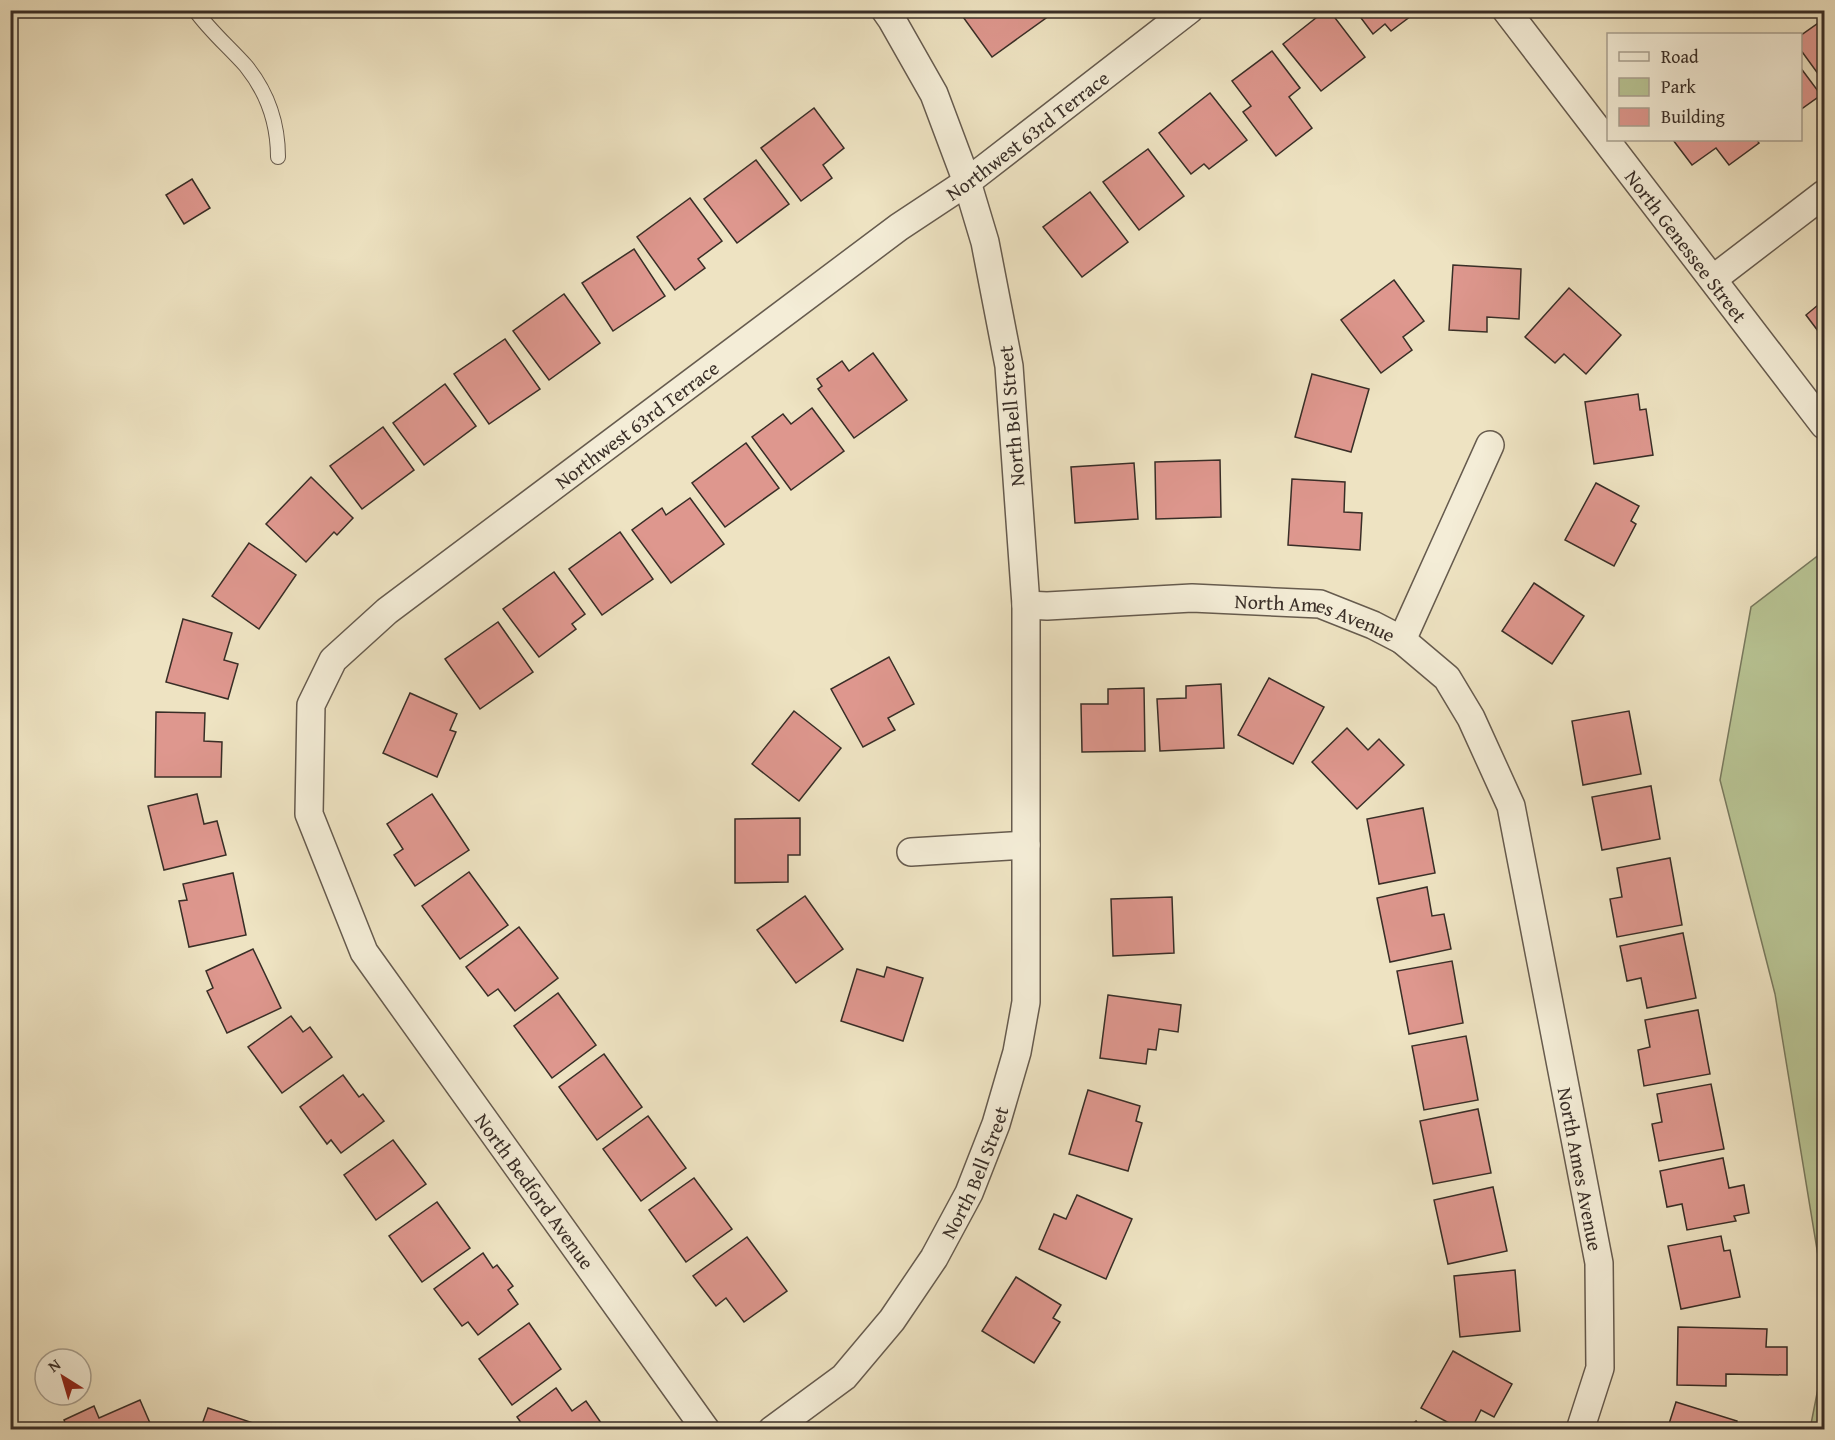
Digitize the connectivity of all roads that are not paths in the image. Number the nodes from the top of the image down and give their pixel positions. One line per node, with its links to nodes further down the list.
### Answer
1 (195, 10): 5 (lane)
2 (885, 10): 6 (street, North Bell Street)
3 (1189, 10): 6 (street, Northwest 63rd Terrace)
4 (1506, 10): 8 (street, North Genessee Street)
5 (278, 157)
6 (967, 183): 11 (street, North Bell Street); 15 (street, Northwest 63rd Terrace)
7 (1824, 194): 8 (street)
8 (1713, 279): 9 (street, North Genessee Street)
9 (1824, 425)
10 (1490, 445): 12 (street)
11 (1026, 605): 12 (street, North Ames Avenue); 13 (street, North Bell Street)
12 (1402, 640): 18 (street, North Ames Avenue)
13 (1026, 845): 14 (street); 17 (street, North Bell Street)
14 (911, 852)
15 (364, 952): 16 (street, North Bedford Avenue)
16 (706, 1430)
17 (772, 1430)
18 (1580, 1430)

